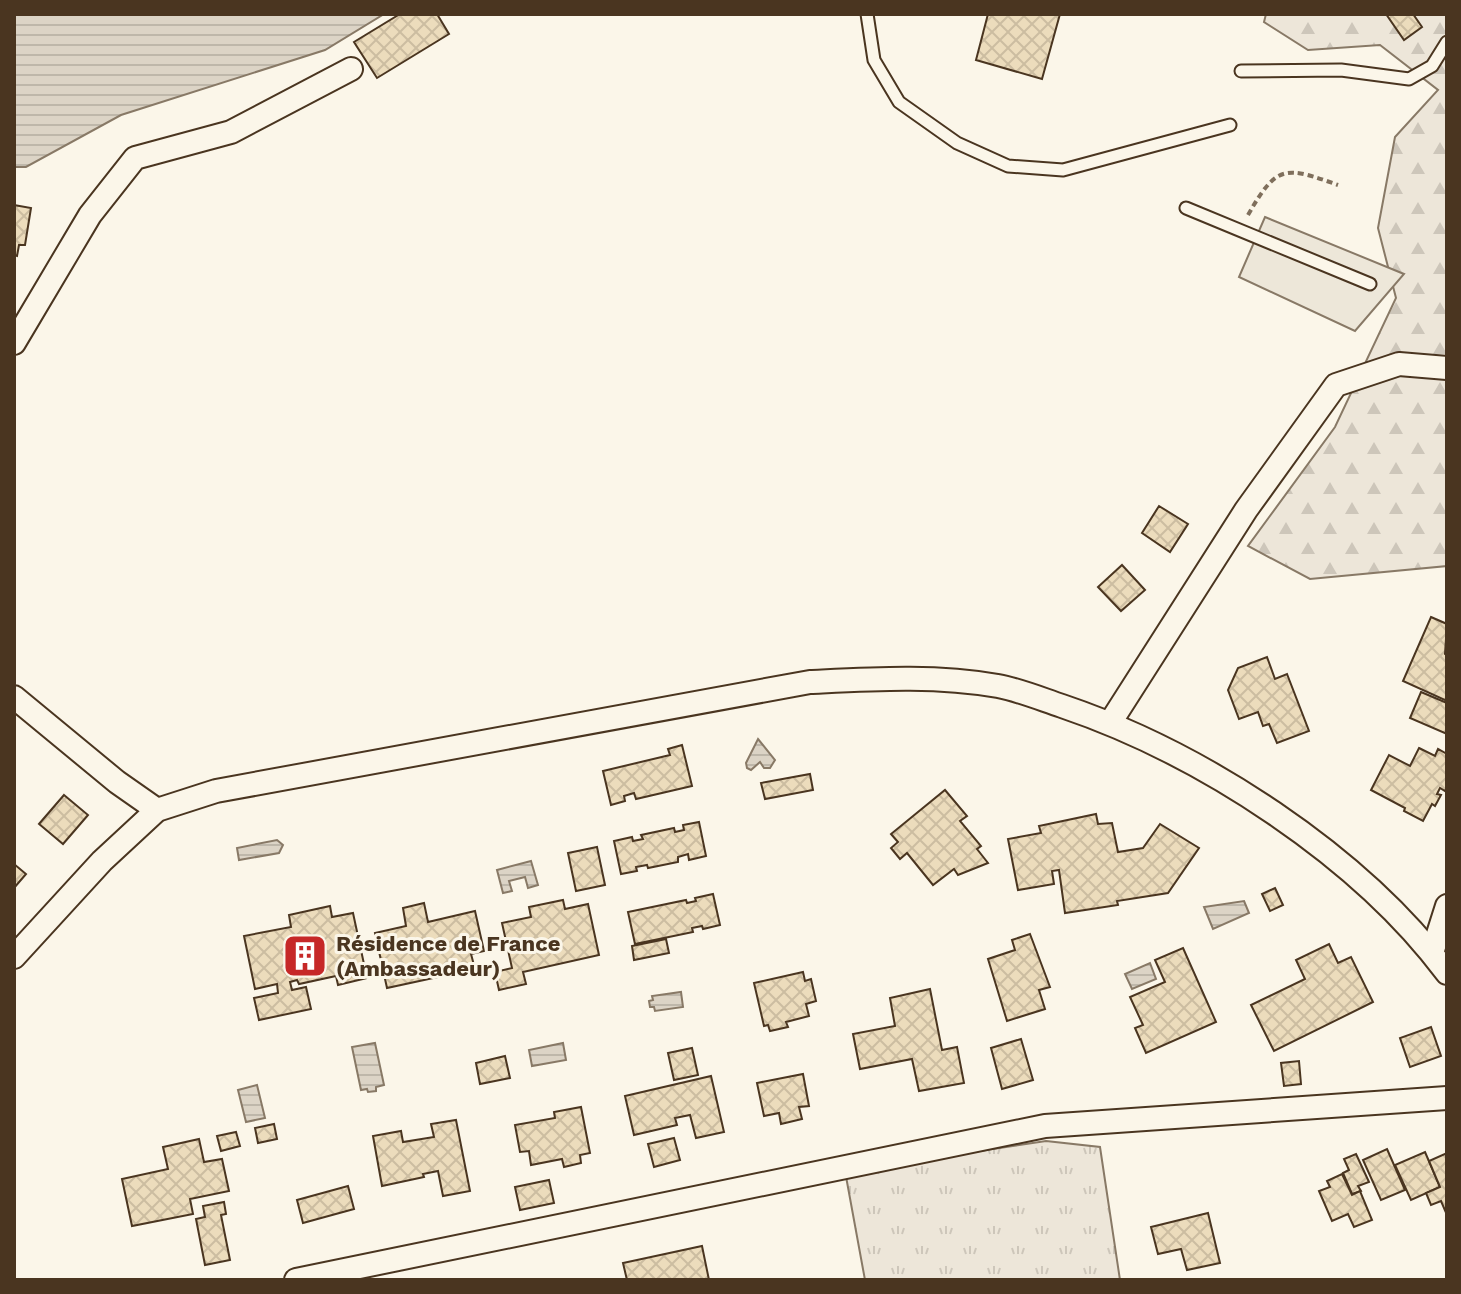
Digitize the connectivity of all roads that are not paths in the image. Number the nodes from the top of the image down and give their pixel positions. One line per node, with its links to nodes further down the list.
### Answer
1 (867, 14): 5 (lane)
2 (1447, 42): 4 (lane)
3 (351, 69): 8 (street)
4 (1241, 71)
5 (1230, 125)
6 (1186, 208): 7 (lane)
7 (1370, 284)
8 (14, 343)
9 (1447, 368): 11 (street)
10 (14, 697): 12 (street)
11 (1110, 723): 12 (street); 14 (street)
12 (157, 810): 15 (street)
13 (1447, 906): 14 (street)
14 (1432, 953): 16 (street)
15 (14, 957)
16 (1447, 973)
17 (1447, 1098): 18 (street)
18 (296, 1280)

